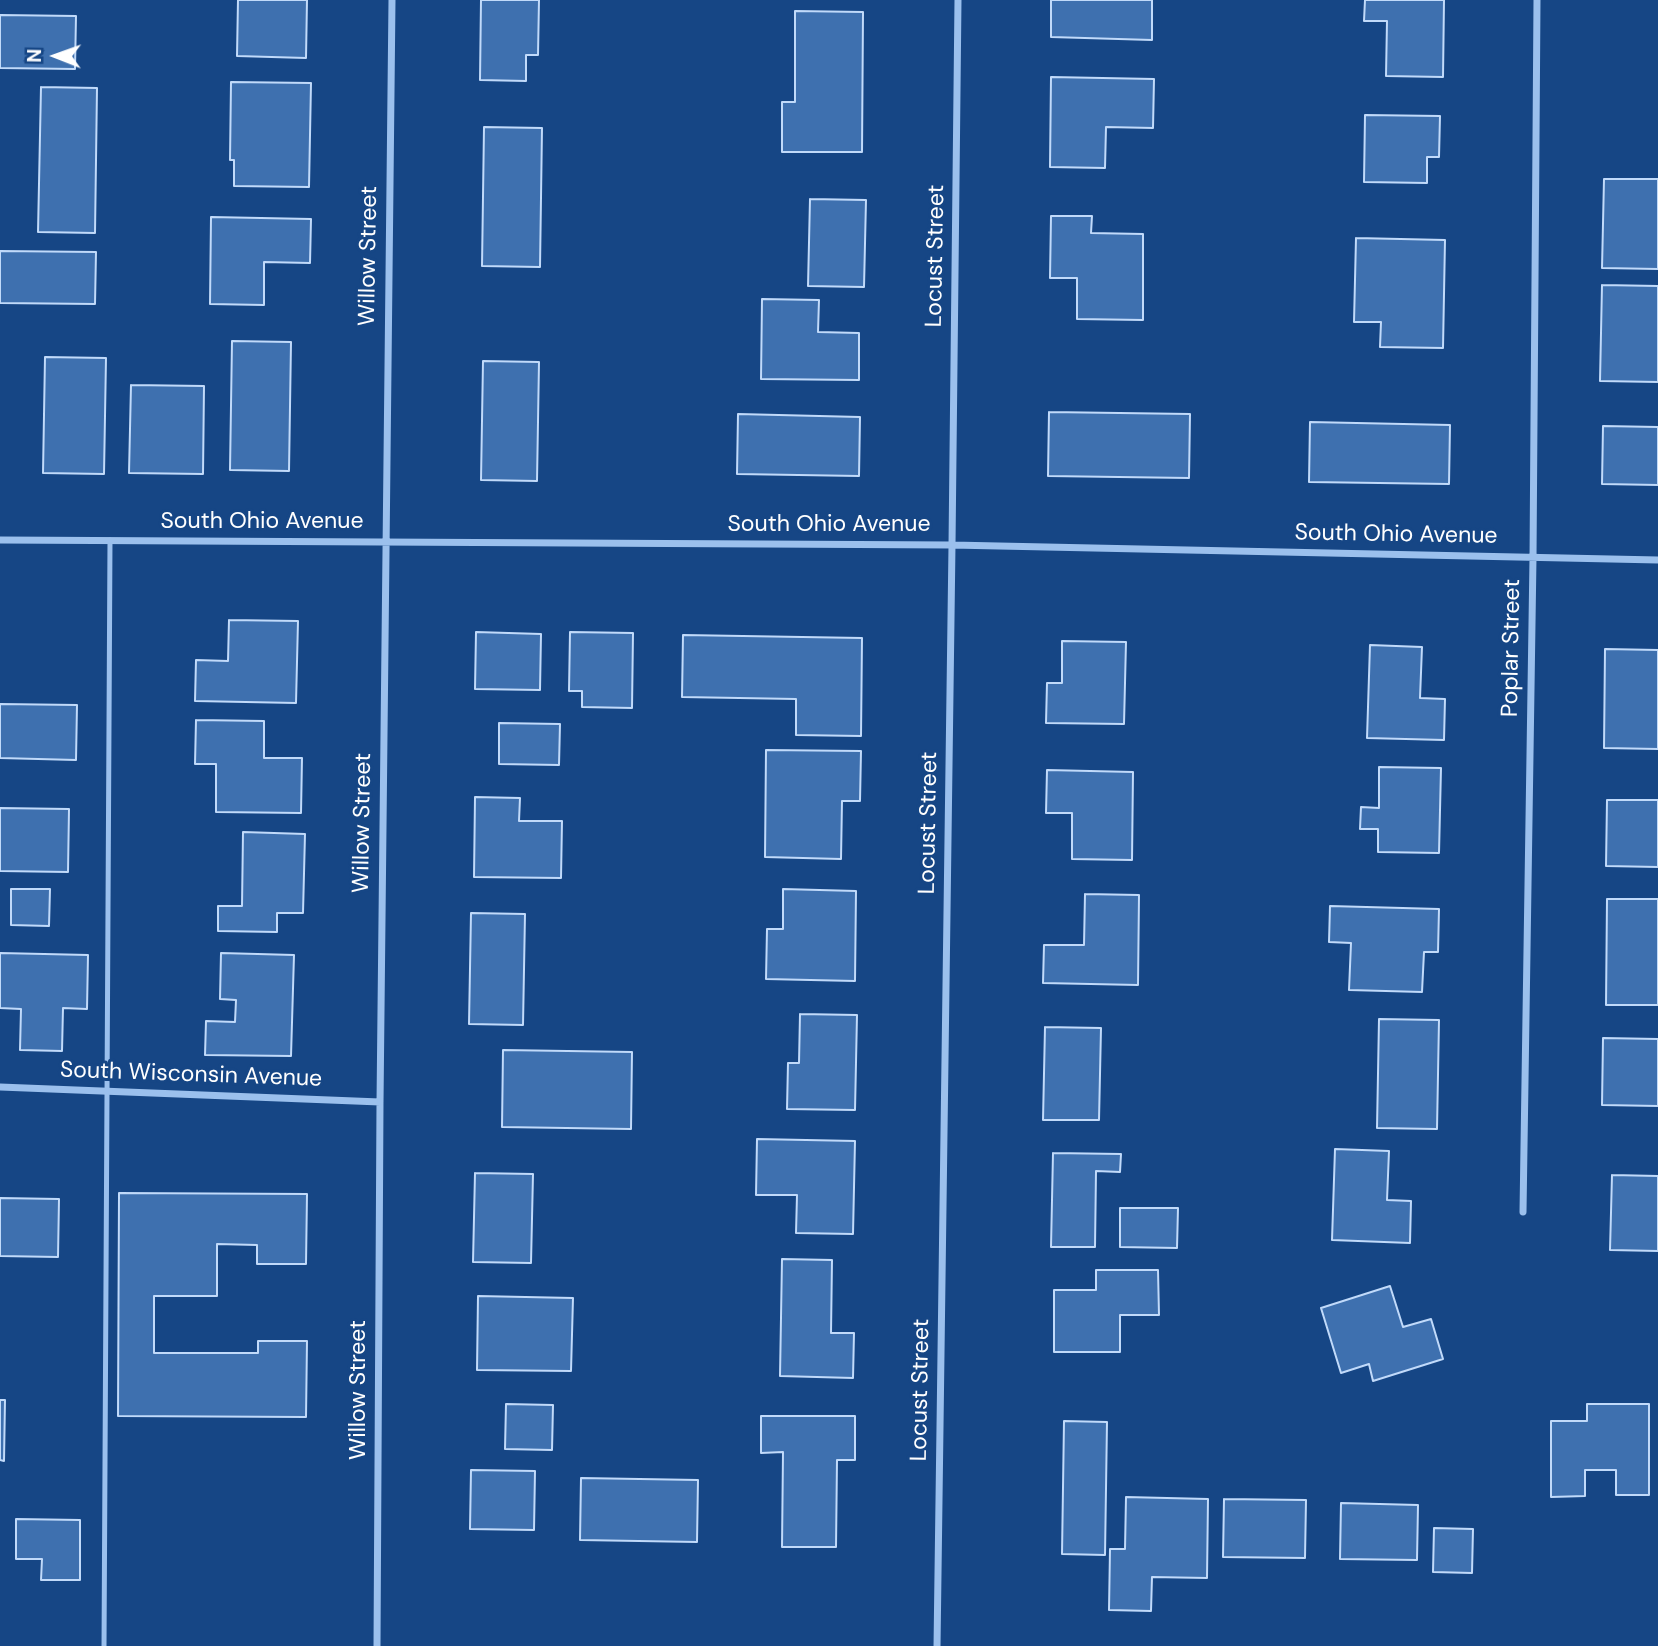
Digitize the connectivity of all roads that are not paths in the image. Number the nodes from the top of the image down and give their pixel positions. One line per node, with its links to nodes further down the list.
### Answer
1 (391, 0): 6 (street, Willow Street)
2 (958, 0): 7 (street, Locust Street)
3 (1537, 0): 8 (street, Poplar Street)
4 (0, 540): 5 (street, South Ohio Avenue)
5 (110, 540): 6 (street, South Ohio Avenue); 11 (lane)
6 (385, 541): 7 (street, South Ohio Avenue); 12 (street, Willow Street)
7 (953, 545): 8 (street, South Ohio Avenue); 16 (street, Locust Street)
8 (1533, 558): 9 (street, South Ohio Avenue); 13 (street, Poplar Street)
9 (1658, 560)
10 (0, 1087): 11 (street, South Wisconsin Avenue)
11 (107, 1091): 12 (street, South Wisconsin Avenue); 14 (lane)
12 (380, 1102): 15 (street, Willow Street)
13 (1523, 1212)
14 (104, 1646)
15 (377, 1646)
16 (937, 1646)

